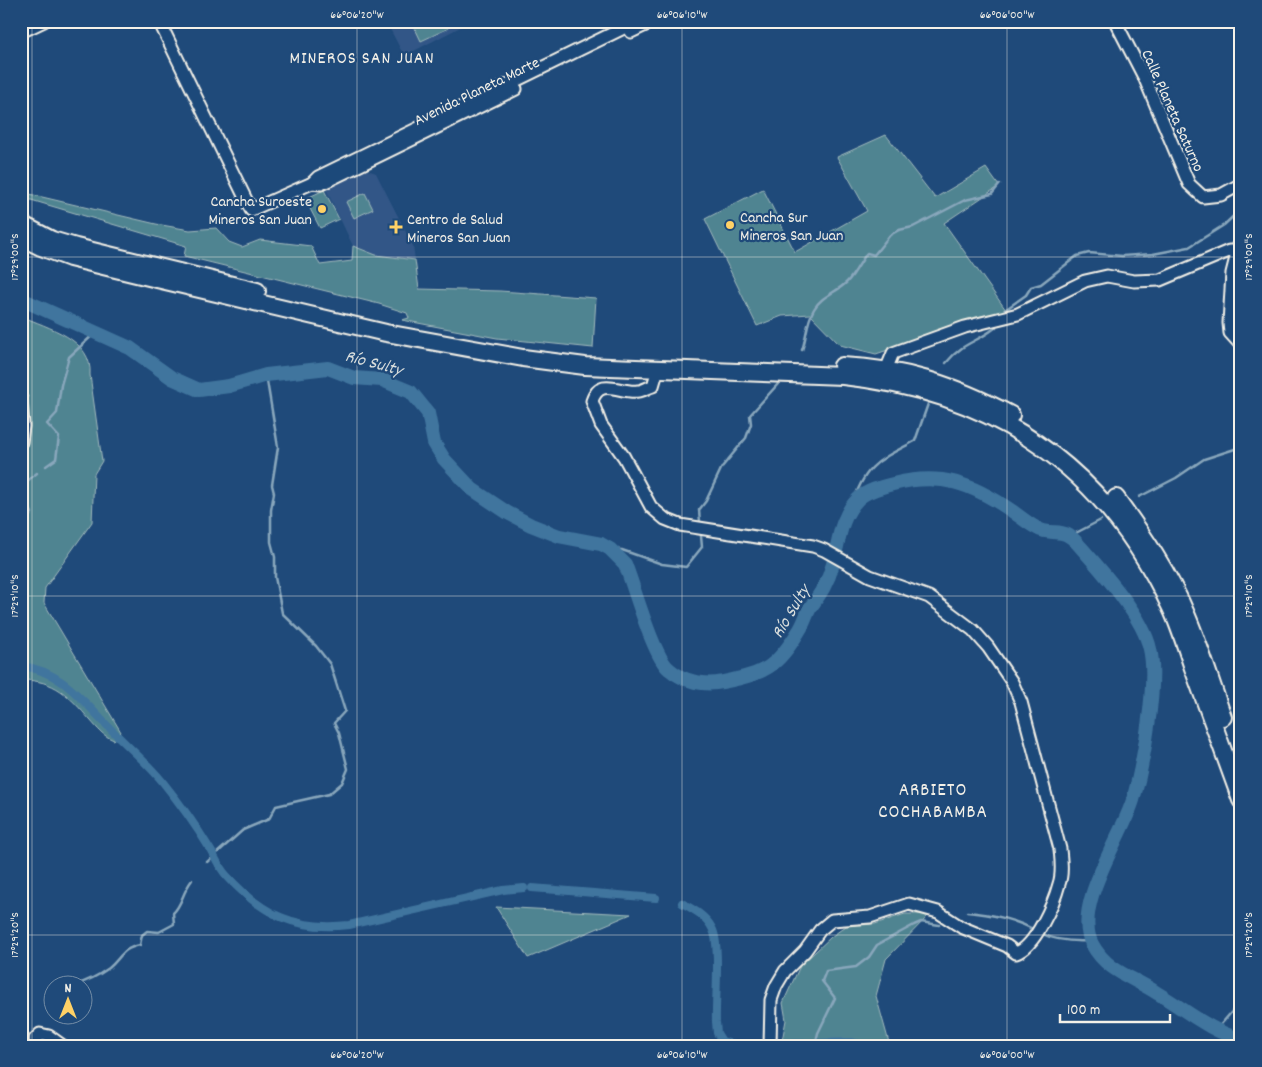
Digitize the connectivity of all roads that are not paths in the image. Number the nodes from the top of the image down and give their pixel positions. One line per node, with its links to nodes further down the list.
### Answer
1 (44, 21): 6 (street)
2 (159, 21): 7 (street, Avenida Planeta Marte)
3 (638, 21): 7 (street, Avenida Planeta Marte)
4 (654, 21): 7 (street, Avenida Planeta Marte)
5 (1115, 21): 8 (street, Calle Planeta Saturno)
6 (21, 32)
7 (312, 183)
8 (1241, 184)
9 (21, 224): 15 (highway)
10 (21, 237): 14 (highway)
11 (1241, 238): 12 (street)
12 (1236, 251): 13 (street); 15 (street)
13 (1241, 345)
14 (658, 369): 19 (highway); 22 (street)
15 (886, 370): 18 (highway)
16 (21, 399): 17 (street)
17 (21, 442)
18 (1241, 766)
19 (1241, 800)
20 (37, 1046): 21 (street)
21 (63, 1046)
22 (770, 1046)

